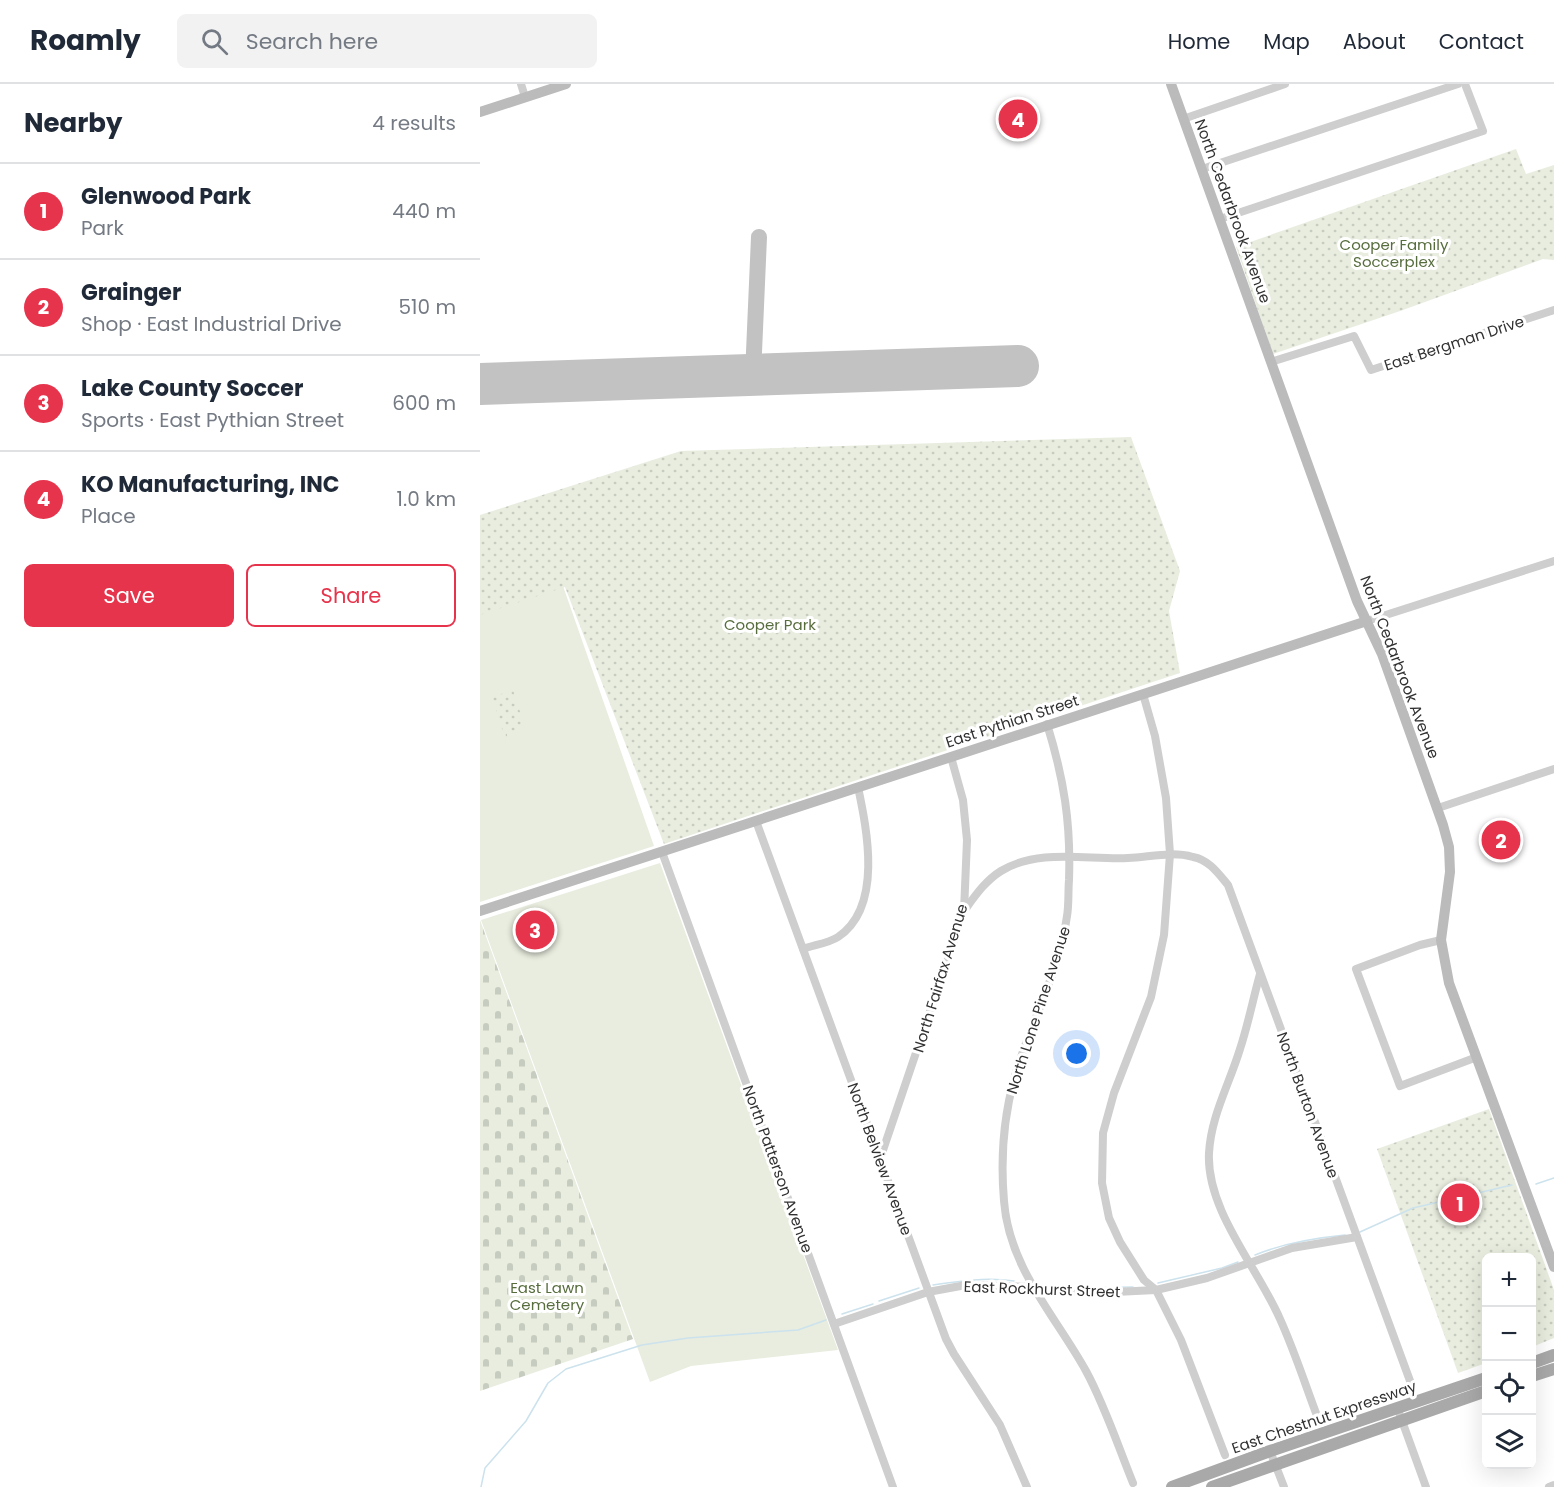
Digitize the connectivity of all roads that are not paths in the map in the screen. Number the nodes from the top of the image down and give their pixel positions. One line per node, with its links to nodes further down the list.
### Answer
1 (521, 84): 7 (street)
2 (566, 84): 7 (street)
3 (1171, 84): 9 (street, North Cedarbrook Avenue)
4 (1285, 84): 9 (street)
5 (1458, 84): 10 (street)
6 (1465, 84): 11 (street)
7 (525, 97): 8 (street)
8 (480, 112)
9 (1183, 119): 10 (street, North Cedarbrook Avenue)
10 (1202, 170): 11 (street, North Cedarbrook Avenue)
11 (1220, 219): 13 (street, North Cedarbrook Avenue)
12 (1554, 310): 13 (street, East Bergman Drive)
13 (1271, 362): 15 (street, North Cedarbrook Avenue)
14 (1554, 561): 15 (street, East Pythian Street)
15 (1366, 621): 16 (street, East Pythian Street); 21 (street, North Cedarbrook Avenue)
16 (1143, 694): 17 (street, East Pythian Street); 24 (street)
17 (1047, 724): 18 (street, East Pythian Street); 25 (street, North Lone Pine Avenue)
18 (951, 757): 20 (street, East Pythian Street); 26 (street, North Fairfax Avenue)
19 (1554, 769): 21 (street)
20 (858, 788): 22 (street, East Pythian Street); 31 (street)
21 (1438, 808): 30 (street, North Cedarbrook Avenue)
22 (756, 821): 23 (street, East Pythian Street); 31 (street, North Belview Avenue)
23 (662, 852): 28 (street, East Pythian Street); 43 (street, North Patterson Avenue)
24 (1170, 854): 25 (street, North Burton Avenue); 32 (street, North Burton Avenue); 41 (street)
25 (1070, 857): 27 (street, North Burton Avenue); 40 (street, North Lone Pine Avenue)
26 (967, 885): 27 (street); 29 (street, North Fairfax Avenue)
27 (981, 887): 29 (street, North Burton Avenue)
28 (480, 911)
29 (964, 911): 36 (street, North Fairfax Avenue)
30 (1441, 940): 35 (street, North Cedarbrook Avenue); 35 (street)
31 (803, 949): 36 (street, North Belview Avenue)
32 (1260, 974): 33 (street, North Burton Avenue); 34 (street)
33 (1268, 997): 34 (street); 37 (street, North Burton Avenue)
34 (1254, 999): 38 (street)
35 (1477, 1058): 39 (street, North Cedarbrook Avenue)
36 (880, 1159): 42 (street, North Belview Avenue)
37 (1356, 1237): 38 (street, East Rockhurst Street); 49 (street, North Burton Avenue)
38 (1251, 1262): 41 (street, East Rockhurst Street); 53 (street)
39 (1554, 1267)
40 (1032, 1287): 41 (street, East Rockhurst Street); 42 (street, East Rockhurst Street); 57 (street, North Lone Pine Avenue)
41 (1155, 1290): 55 (street)
42 (928, 1292): 43 (street, East Rockhurst Street); 60 (street, North Belview Avenue)
43 (834, 1324): 59 (street, North Patterson Avenue)
44 (1554, 1355): 45 (main road)
45 (1536, 1362)
46 (1554, 1369): 47 (main road)
47 (1536, 1375)
48 (1482, 1379): 51 (main road, East Chestnut Expressway)
49 (1413, 1389)
50 (1482, 1393): 52 (main road, East Chestnut Expressway)
51 (1398, 1407): 52 (street); 54 (main road, East Chestnut Expressway)
52 (1402, 1420): 56 (main road, East Chestnut Expressway); 64 (street)
53 (1319, 1421)
54 (1270, 1451): 56 (street); 61 (main road, East Chestnut Expressway)
55 (1225, 1455)
56 (1275, 1464): 62 (main road, East Chestnut Expressway); 63 (street)
57 (1133, 1483)
58 (1554, 1485): 65 (street)
59 (893, 1487)
60 (1027, 1487)
61 (1172, 1487)
62 (1212, 1487)
63 (1284, 1487)
64 (1426, 1487)
65 (1550, 1487)

